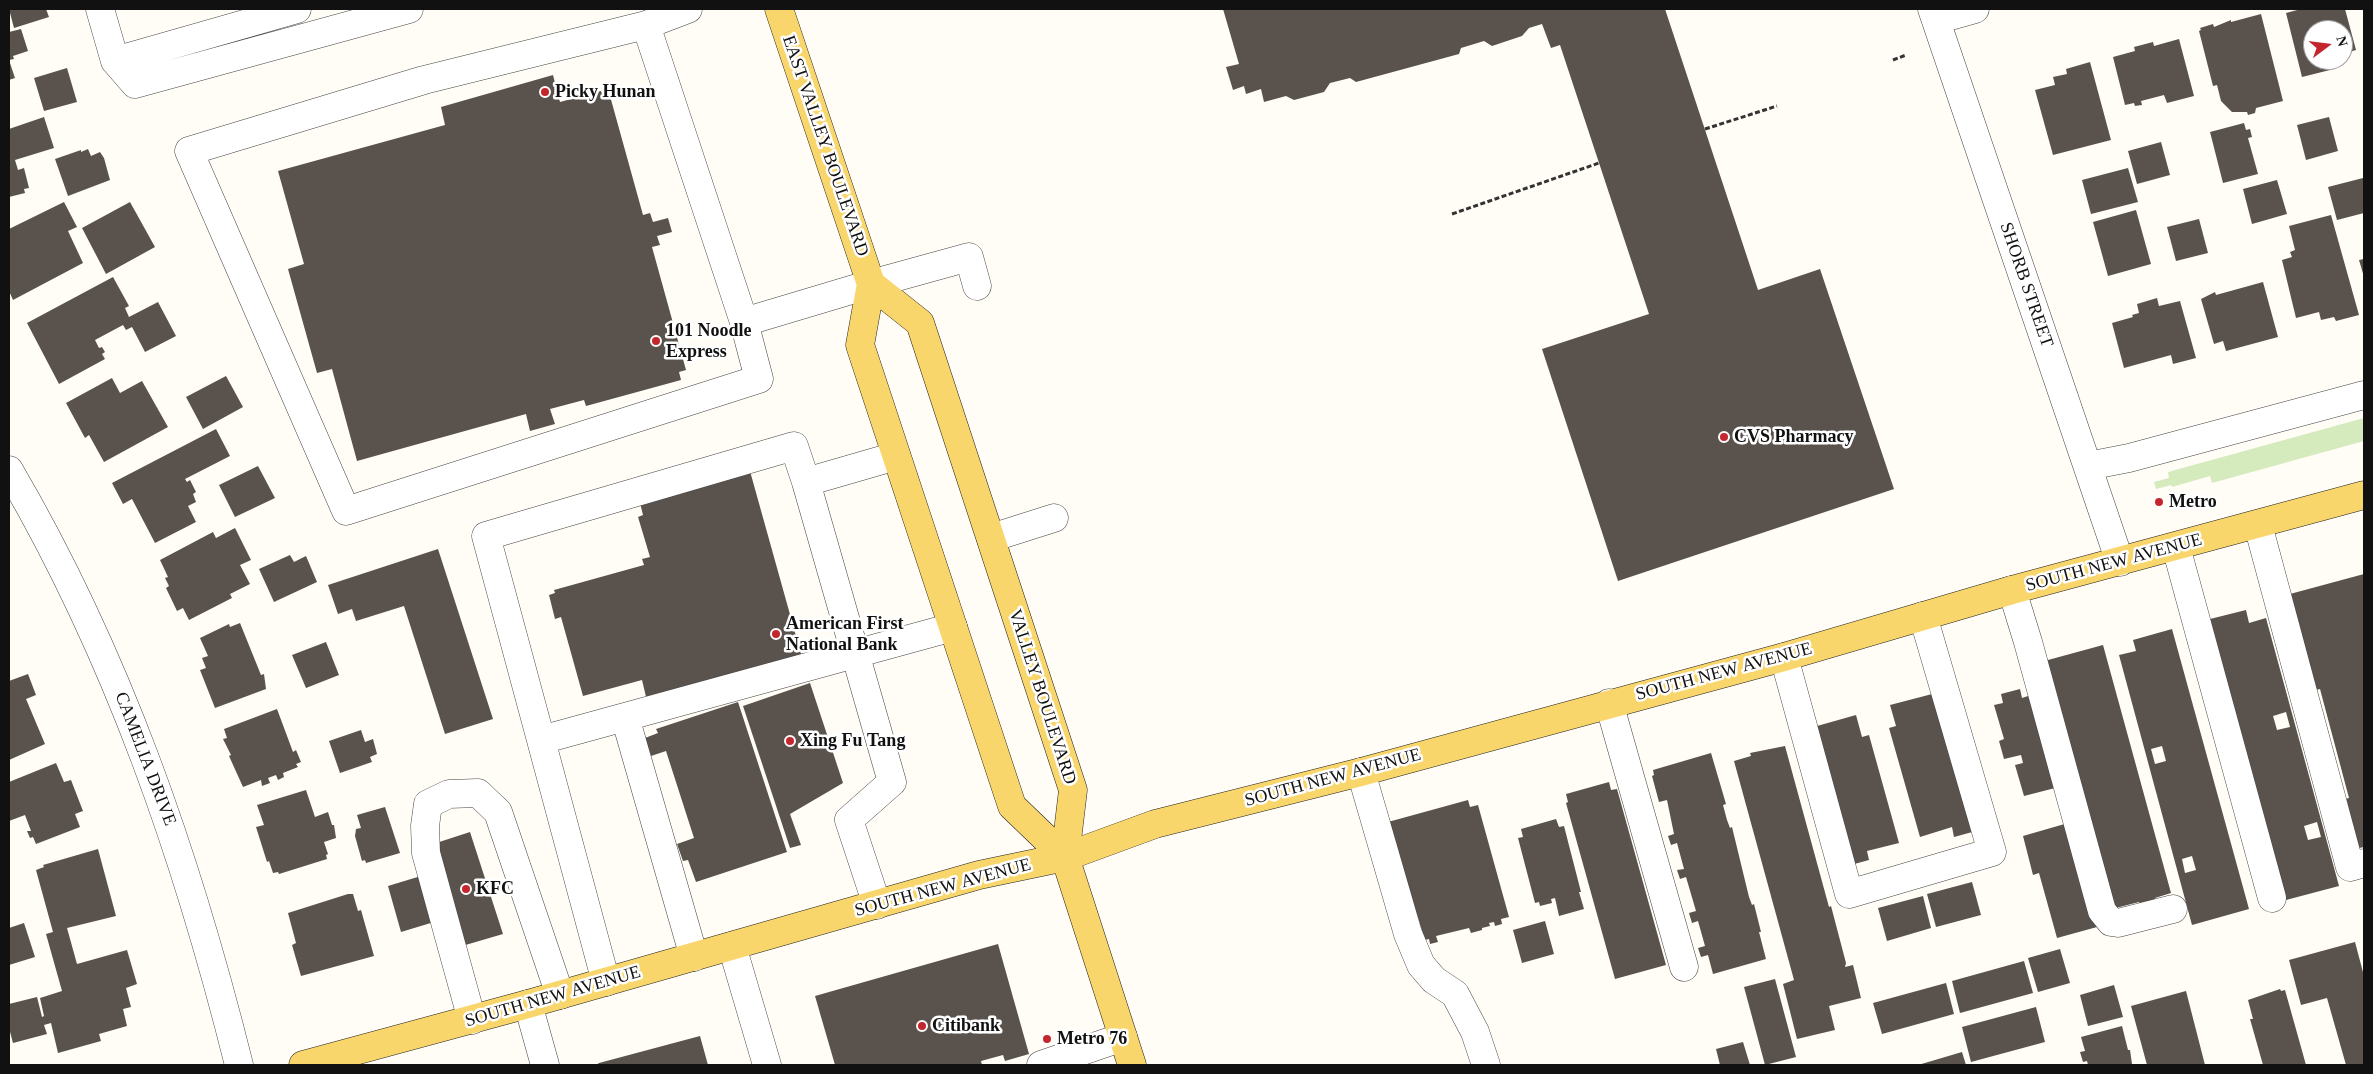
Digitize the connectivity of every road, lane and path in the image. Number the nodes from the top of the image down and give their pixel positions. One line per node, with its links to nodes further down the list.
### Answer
1 (297, 9): 13 (street)
2 (302, 9): 9 (street)
3 (409, 9): 9 (street)
4 (688, 9): 10 (street)
5 (779, 9): 18 (main road, EAST VALLEY BOULEVARD)
6 (1975, 9): 8 (street)
7 (100, 11): 13 (street)
8 (1934, 14): 23 (street, SHORB STREET)
9 (356, 24): 13 (street)
10 (646, 24): 20 (street); 20 (street)
11 (1906, 55): 12 (path)
12 (1893, 60)
13 (115, 61)
14 (1777, 106): 15 (path)
15 (1705, 129)
16 (1599, 163): 17 (path)
17 (1452, 214)
18 (871, 284): 19 (street); 20 (street); 22 (main road); 29 (main road, VALLEY BOULEVARD)
19 (977, 286)
20 (744, 322)
21 (2364, 395): 23 (street)
22 (896, 456): 25 (street); 34 (main road)
23 (2088, 466): 31 (street, SHORB STREET)
24 (9, 470): 54 (street, CAMELIA DRIVE)
25 (806, 482): 35 (street); 39 (street)
26 (2364, 495): 28 (main road, SOUTH NEW AVENUE)
27 (1054, 518): 29 (street)
28 (2258, 525): 30 (main road, SOUTH NEW AVENUE); 42 (street)
29 (991, 538): 41 (main road, VALLEY BOULEVARD)
30 (2176, 547): 31 (main road, SOUTH NEW AVENUE); 43 (street)
31 (2120, 562): 32 (main road, SOUTH NEW AVENUE)
32 (2012, 590): 33 (main road, SOUTH NEW AVENUE); 45 (street)
33 (1923, 616): 36 (main road, SOUTH NEW AVENUE); 36 (street)
34 (953, 626): 35 (street); 41 (main road)
35 (856, 653): 38 (street); 44 (street)
36 (1784, 657): 37 (main road, SOUTH NEW AVENUE)
37 (1610, 704): 40 (main road, SOUTH NEW AVENUE); 48 (street)
38 (625, 717): 39 (street); 47 (street)
39 (542, 740): 49 (street)
40 (1361, 772): 41 (main road, SOUTH NEW AVENUE); 60 (street)
41 (1065, 857): 44 (main road, SOUTH NEW AVENUE); 53 (main road)
42 (2364, 863)
43 (2272, 898)
44 (878, 905): 46 (main road, SOUTH NEW AVENUE)
45 (2173, 909)
46 (732, 946): 47 (main road, SOUTH NEW AVENUE); 57 (street)
47 (694, 957): 49 (main road, SOUTH NEW AVENUE)
48 (1684, 967)
49 (606, 982): 50 (main road, SOUTH NEW AVENUE)
50 (560, 995): 51 (main road, SOUTH NEW AVENUE); 52 (street)
51 (528, 1004): 52 (main road, SOUTH NEW AVENUE); 56 (street)
52 (472, 1020): 55 (main road, SOUTH NEW AVENUE)
53 (1123, 1037): 58 (street); 59 (main road)
54 (239, 1065)
55 (303, 1065)
56 (544, 1065)
57 (768, 1065)
58 (1041, 1065)
59 (1132, 1065)
60 (1486, 1065)

